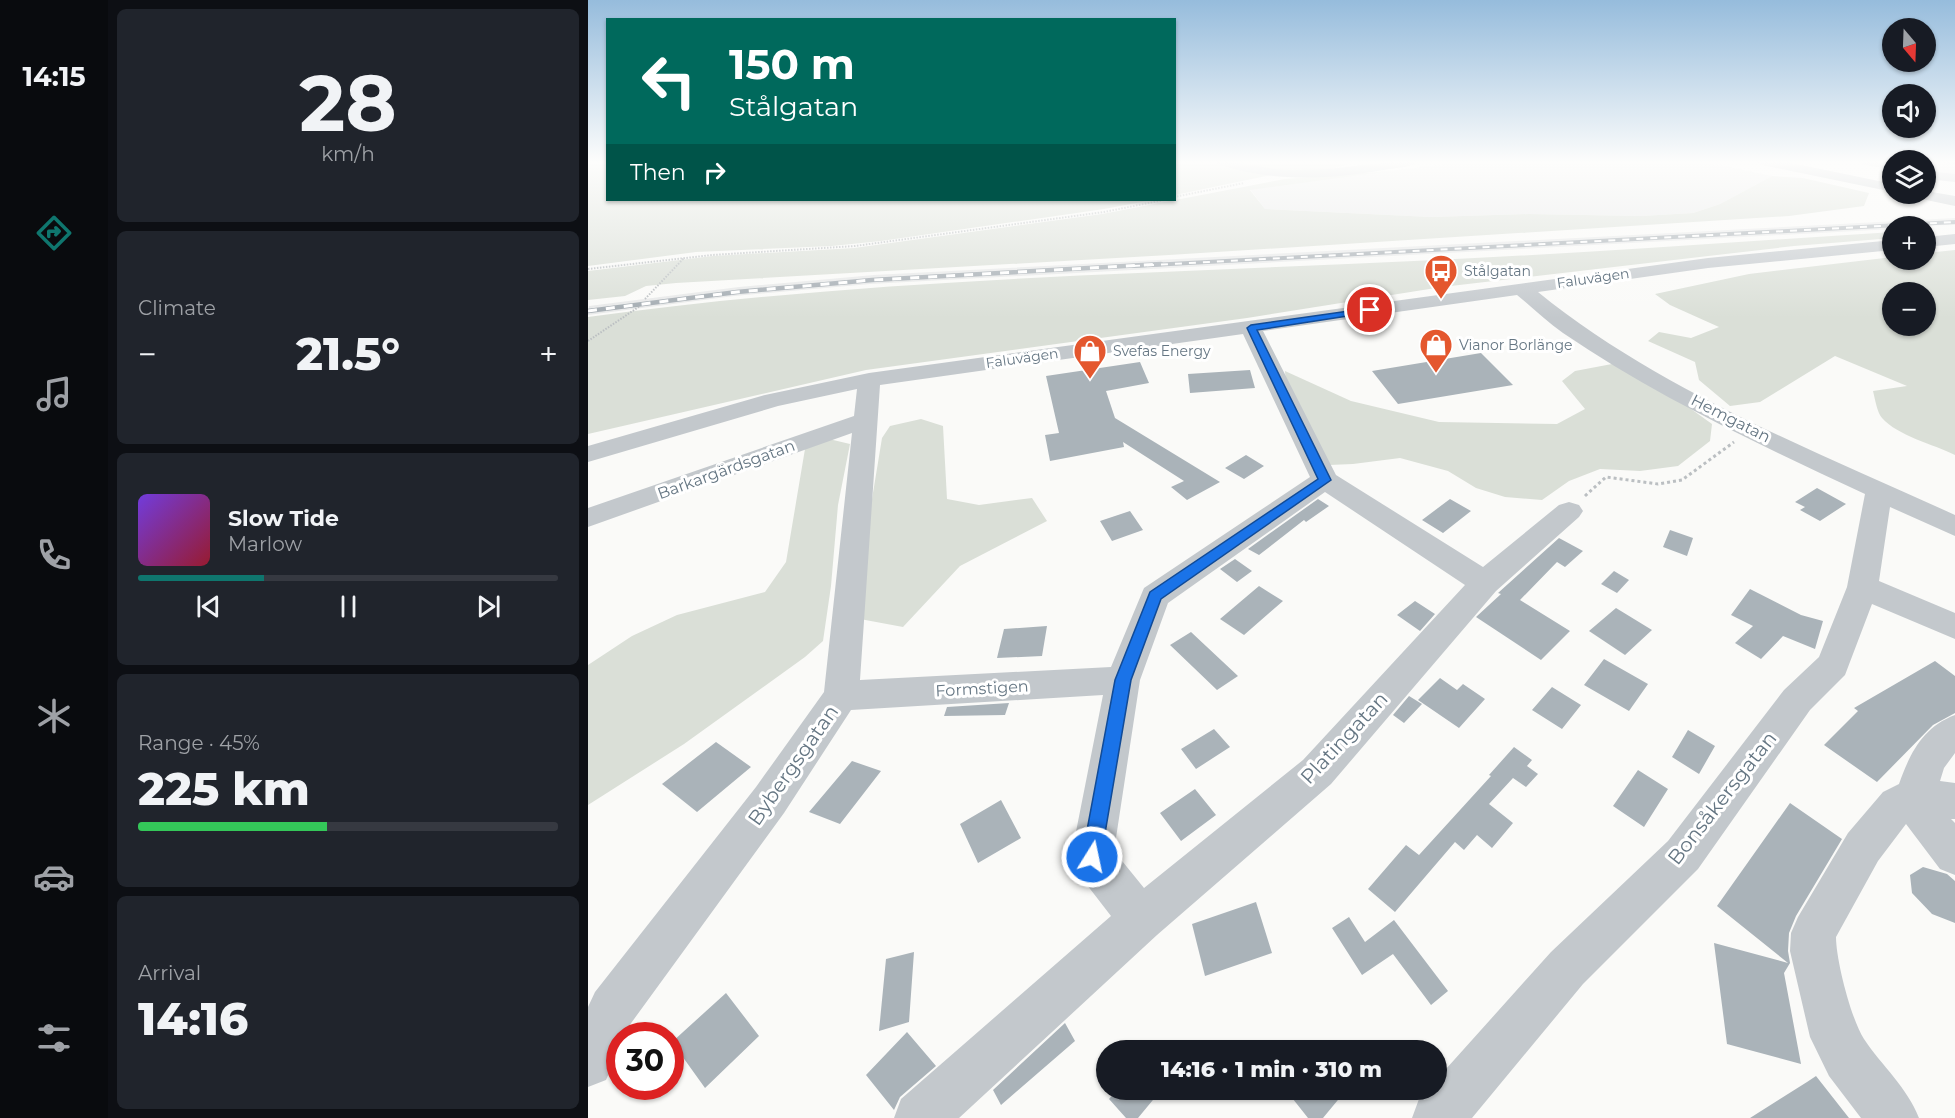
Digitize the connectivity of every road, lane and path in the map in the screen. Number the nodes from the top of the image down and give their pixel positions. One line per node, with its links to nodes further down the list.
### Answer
1 (1095, 213): 5 (path)
2 (1955, 239): 3 (street)
3 (1936, 241)
4 (1882, 246): 7 (street, Faluvägen)
5 (685, 257): 6 (path); 8 (path)
6 (588, 269)
7 (1520, 288): 10 (street, Faluvägen); 14 (street, Hemgatan)
8 (645, 299)
9 (639, 306): 11 (path)
10 (1251, 328): 12 (street, Faluvägen); 16 (street)
11 (588, 341)
12 (869, 380): 13 (street); 15 (street, Faluvägen)
13 (864, 420): 19 (street, Barkargärdsgatan); 25 (street, Bybergsgatan)
14 (1751, 429): 17 (street, Hemgatan); 18 (path)
15 (588, 454)
16 (1324, 480): 21 (street); 24 (street)
17 (1879, 490): 20 (street, Hemgatan); 22 (street, Bonsåkersgatan)
18 (1569, 511): 21 (street, Platingatan)
19 (588, 518)
20 (1955, 526)
21 (1485, 584): 29 (street, Platingatan)
22 (1863, 587): 23 (street); 31 (street, Bonsåkersgatan)
23 (1955, 627)
24 (1123, 680): 25 (street, Formstigen); 29 (street)
25 (841, 696): 30 (street, Bybergsgatan)
26 (1955, 731): 27 (street)
27 (1935, 799): 28 (street); 33 (street)
28 (1955, 855)
29 (1141, 919): 32 (street, Platingatan)
30 (588, 1062)
31 (1448, 1114)
32 (920, 1118)
33 (1893, 1118)

